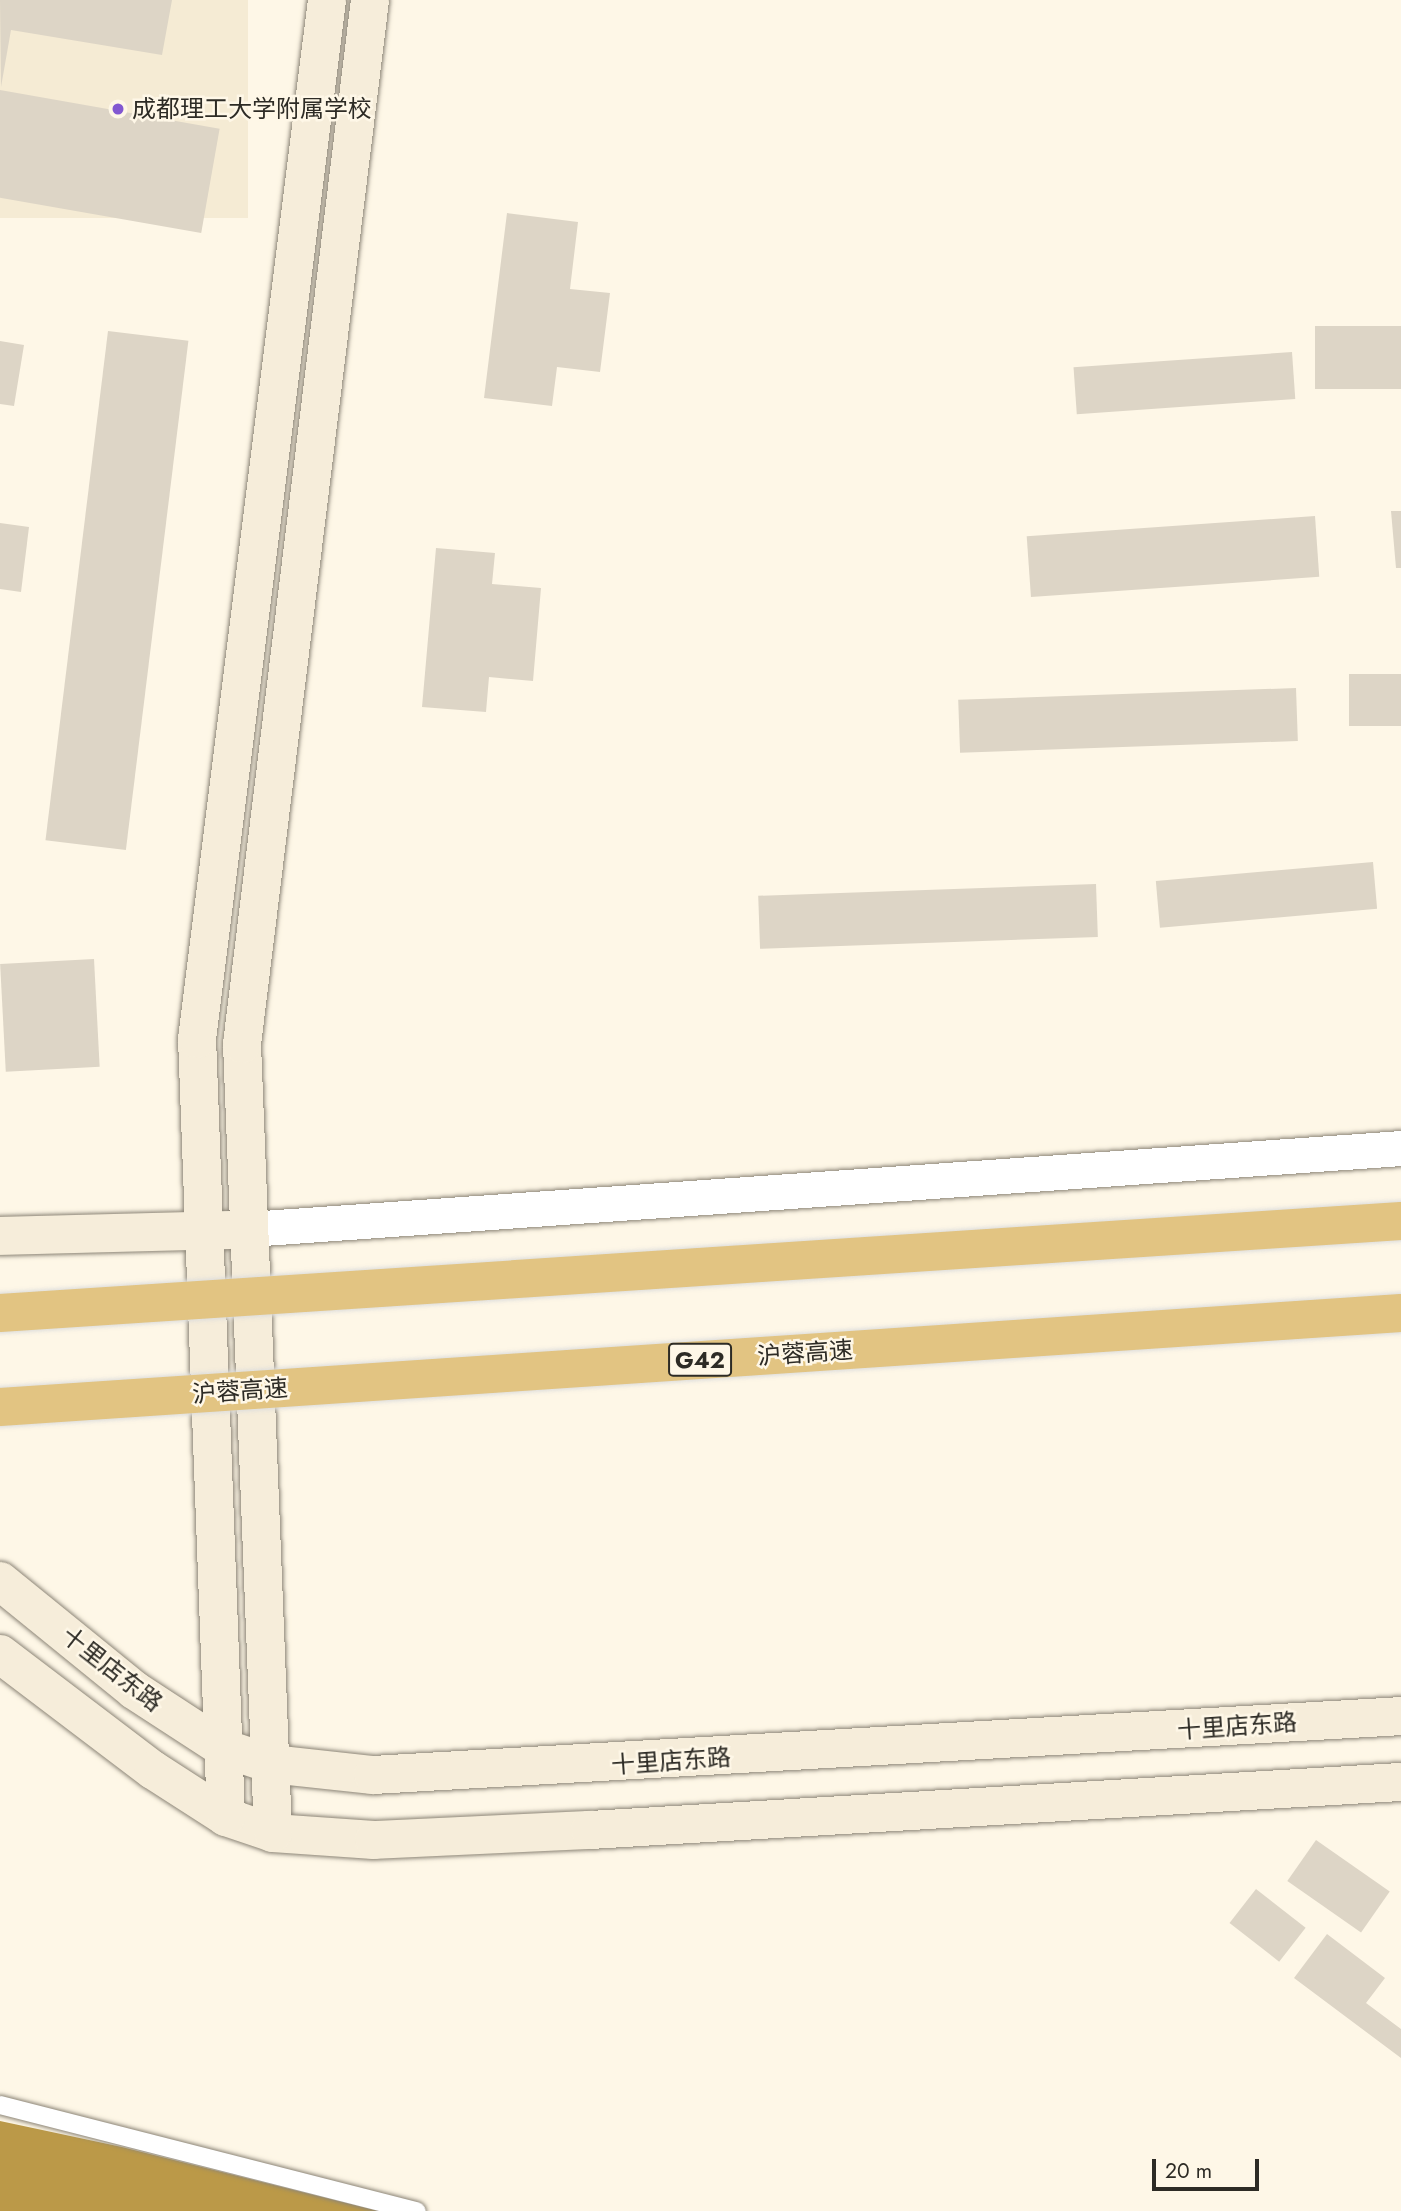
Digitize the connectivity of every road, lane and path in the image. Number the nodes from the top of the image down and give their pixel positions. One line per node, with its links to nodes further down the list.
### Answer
1 (327, 0): 6 (street)
2 (370, 0): 5 (street)
3 (1401, 1148): 5 (street)
4 (1401, 1220): 8 (highway, bridge)
5 (249, 1229): 6 (street); 15 (street)
6 (203, 1232): 7 (street); 14 (street)
7 (0, 1236)
8 (0, 1313)
9 (1401, 1313): 10 (highway, 沪蓉高速 / G42, bridge)
10 (0, 1407)
11 (0, 1581): 14 (street, 十里店东路)
12 (0, 1654): 17 (street)
13 (1401, 1716): 15 (street, 十里店东路)
14 (223, 1748): 15 (street, 十里店东路); 17 (street)
15 (271, 1764): 18 (street)
16 (1401, 1782): 18 (street)
17 (226, 1817): 18 (street)
18 (273, 1833)
19 (0, 2105): 20 (lane)
20 (417, 2211)

